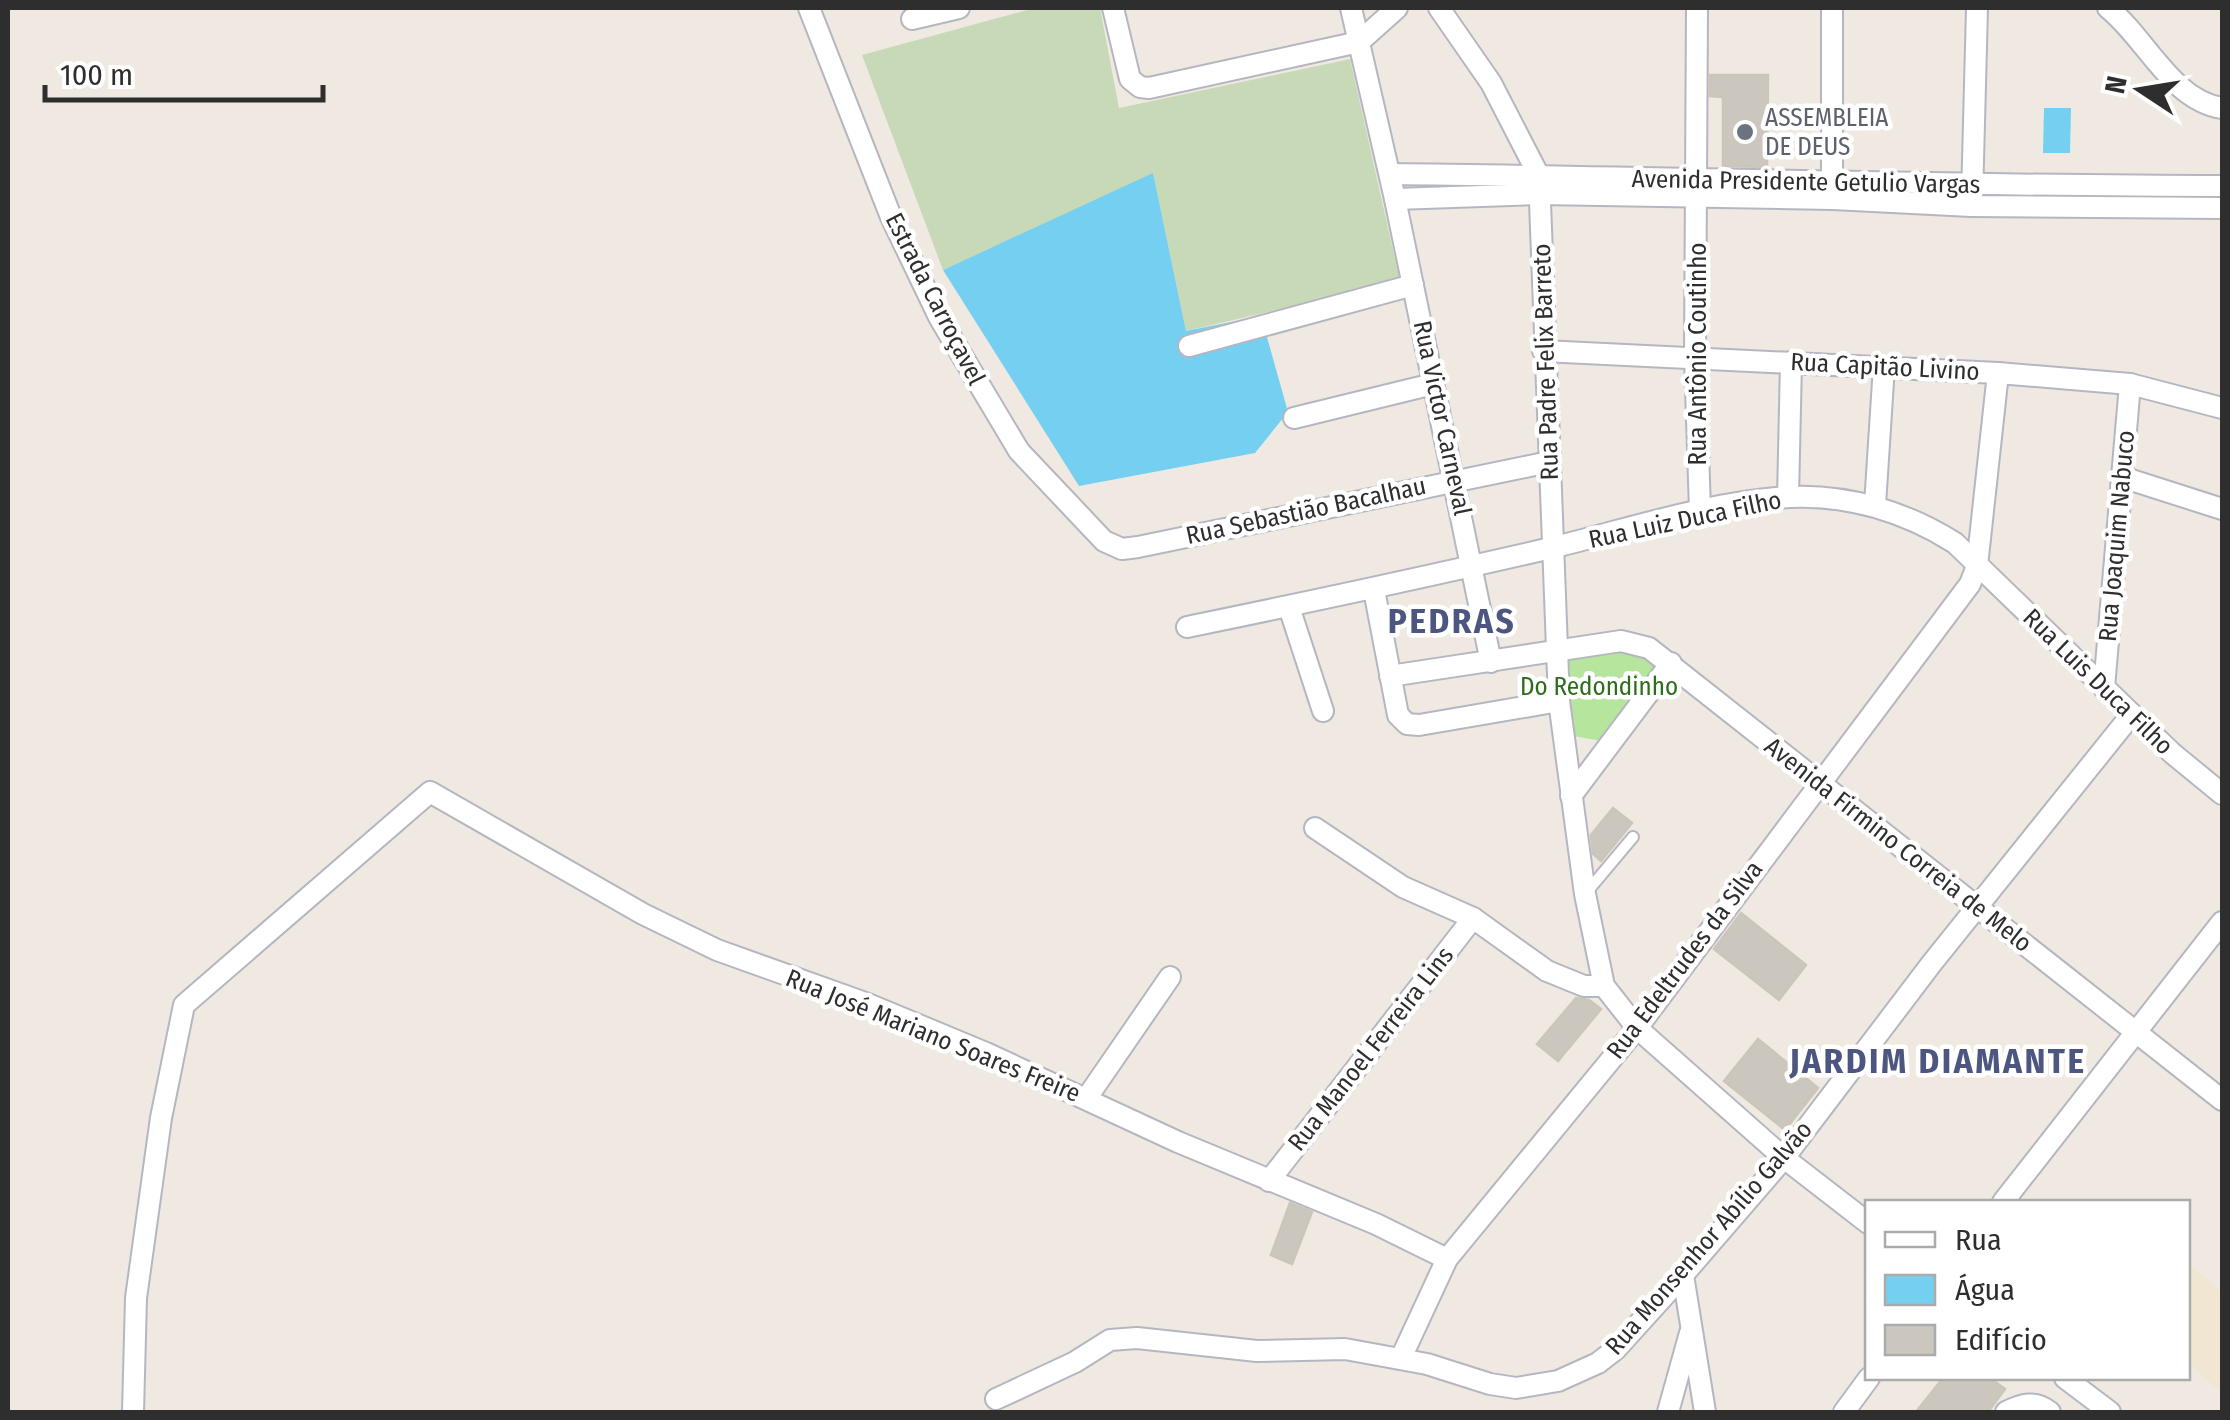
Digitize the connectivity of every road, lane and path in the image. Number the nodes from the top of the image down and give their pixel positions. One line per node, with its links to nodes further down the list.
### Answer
1 (810, 8): 41 (street, Estrada Carroçavel)
2 (959, 8): 11 (street)
3 (1113, 8): 12 (street)
4 (1351, 8): 12 (street, Rua Victor Carneval)
5 (1397, 8): 12 (street)
6 (1440, 8): 15 (street)
7 (1697, 8): 17 (street, Rua Antônio Coutinho)
8 (1832, 8): 18 (street)
9 (1976, 8): 19 (street)
10 (2108, 8): 13 (street)
11 (912, 19)
12 (1359, 42): 14 (street, Rua Victor Carneval)
13 (2222, 108)
14 (1390, 174): 15 (street, Avenida Presidente Getulio Vargas); 20 (street, Rua Victor Carneval)
15 (1539, 185): 17 (street, Avenida Presidente Getulio Vargas); 20 (street, Avenida Presidente Getulio Vargas); 24 (street, Rua Padre Felix Barreto)
16 (2222, 186): 19 (street, Avenida Presidente Getulio Vargas)
17 (1698, 188): 18 (street, Avenida Presidente Getulio Vargas); 25 (street, Rua Antônio Coutinho)
18 (1832, 189): 19 (street, Avenida Presidente Getulio Vargas)
19 (1972, 196): 21 (street, Avenida Presidente Getulio Vargas)
20 (1396, 199): 22 (street, Rua Victor Carneval)
21 (2222, 208)
22 (1414, 285): 23 (street); 29 (street, Rua Victor Carneval)
23 (1189, 346)
24 (1544, 351): 25 (street, Rua Capitão Livino); 33 (street, Rua Padre Felix Barreto)
25 (1696, 357): 26 (street, Rua Capitão Livino); 39 (street, Rua Antônio Coutinho)
26 (1791, 362): 27 (street, Rua Capitão Livino); 36 (street)
27 (1884, 366): 28 (street, Rua Capitão Livino); 37 (street)
28 (1998, 373): 30 (street, Rua Capitão Livino); 43 (street)
29 (1433, 384): 32 (street); 35 (street, Rua Victor Carneval)
30 (2130, 384): 31 (street, Rua Capitão Livino); 34 (street, Rua Joaquim Nabuco)
31 (2222, 408)
32 (1294, 418)
33 (1548, 462): 35 (street, Rua Sebastião Bacalhau); 40 (street, Rua Padre Felix Barreto)
34 (2122, 477): 38 (street); 51 (street, Rua Joaquim Nabuco)
35 (1455, 480): 41 (street, Rua Sebastião Bacalhau); 42 (street, Rua Victor Carneval)
36 (1788, 497): 37 (street, Rua Luiz Duca Filho); 39 (street, Rua Luiz Duca Filho)
37 (1874, 506): 43 (street, Rua Luiz Duca Filho)
38 (2222, 510)
39 (1700, 511): 40 (street, Rua Luiz Duca Filho)
40 (1554, 547): 42 (street, Rua Luiz Duca Filho); 47 (street, Rua Padre Felix Barreto)
41 (1122, 549)
42 (1474, 566): 44 (street, Rua Luiz Duca Filho); 48 (street, Rua Victor Carneval)
43 (1977, 566): 51 (street, Rua Luis Duca Filho); 55 (street, Rua Edeltrudes da Silva)
44 (1374, 590): 45 (street, Rua Luiz Duca Filho); 50 (street)
45 (1289, 608): 46 (street, Rua Luiz Duca Filho); 53 (street)
46 (1186, 627)
47 (1556, 651): 48 (street, Avenida Firmino Correia de Melo); 49 (street, Avenida Firmino Correia de Melo); 52 (street, Rua Padre Felix Barreto)
48 (1492, 662): 50 (street, Avenida Firmino Correia de Melo)
49 (1671, 664): 55 (street, Avenida Firmino Correia de Melo); 57 (street)
50 (1390, 676): 52 (street)
51 (2104, 688): 54 (street, Rua Luis Duca Filho)
52 (1559, 701): 57 (street, Rua Padre Felix Barreto)
53 (1323, 711)
54 (2132, 714): 56 (street, Rua Luis Duca Filho); 61 (street, Rua Monsenhor Abílio Galvão)
55 (1818, 783): 61 (street, Avenida Firmino Correia de Melo); 66 (street, Rua Edeltrudes da Silva)
56 (2222, 794)
57 (1571, 796): 60 (street, Rua Padre Felix Barreto)
58 (1315, 828): 62 (street)
59 (1632, 838): 60 (lane)
60 (1586, 894): 65 (street, Rua Padre Felix Barreto)
61 (1978, 908): 67 (street, Avenida Firmino Correia de Melo); 70 (street, Rua Monsenhor Abílio Galvão)
62 (1473, 918): 65 (street); 71 (street, Rua Manoel Ferreira Lins)
63 (2222, 922): 67 (street)
64 (1170, 977): 68 (street)
65 (1604, 986): 66 (street)
66 (1636, 1028): 70 (street); 74 (street, Rua Edeltrudes da Silva)
67 (2137, 1035): 69 (street, Avenida Firmino Correia de Melo); 72 (street)
68 (1086, 1099): 71 (street, Rua José Mariano Soares Freire); 81 (street, Rua José Mariano Soares Freire)
69 (2222, 1100)
70 (1784, 1158): 73 (street); 75 (street, Rua Monsenhor Abílio Galvão)
71 (1269, 1181): 74 (street, Rua José Mariano Soares Freire)
72 (2005, 1200)
73 (1865, 1221)
74 (1446, 1258): 77 (street, Rua Edeltrudes da Silva)
75 (1683, 1276): 76 (street); 77 (street, Rua Monsenhor Abílio Galvão)
76 (1692, 1328): 82 (street); 83 (street)
77 (1401, 1358): 80 (street, Rua Monsenhor Abílio Galvão)
78 (1868, 1380): 84 (street)
79 (2069, 1380): 87 (street)
80 (996, 1399)
81 (132, 1412)
82 (1668, 1412)
83 (1705, 1412)
84 (1844, 1412)
85 (2006, 1412): 86 (street)
86 (2050, 1412)
87 (2110, 1412)

